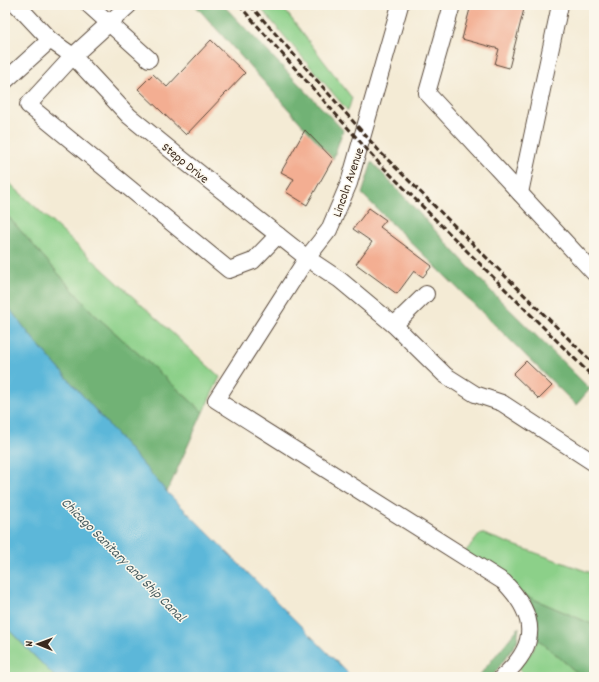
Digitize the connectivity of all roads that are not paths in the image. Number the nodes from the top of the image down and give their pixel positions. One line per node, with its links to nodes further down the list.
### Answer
1 (17, 5): 8 (street, Stepp Drive)
2 (89, 5): 7 (street)
3 (129, 5): 7 (street)
4 (400, 5): 14 (street, Lincoln Avenue)
5 (452, 5): 12 (street)
6 (560, 5): 12 (street)
7 (109, 23): 9 (street); 10 (street)
8 (50, 40): 9 (street, Stepp Drive); 11 (street)
9 (73, 56): 13 (street, Stepp Drive); 13 (street)
10 (149, 58)
11 (5, 81)
12 (520, 193): 15 (street)
13 (278, 235): 14 (street, Stepp Drive)
14 (307, 258): 17 (street, Stepp Drive); 19 (street, Lincoln Avenue)
15 (594, 273)
16 (426, 294): 17 (street)
17 (394, 325): 18 (street, Stepp Drive)
18 (594, 463)
19 (502, 677)

